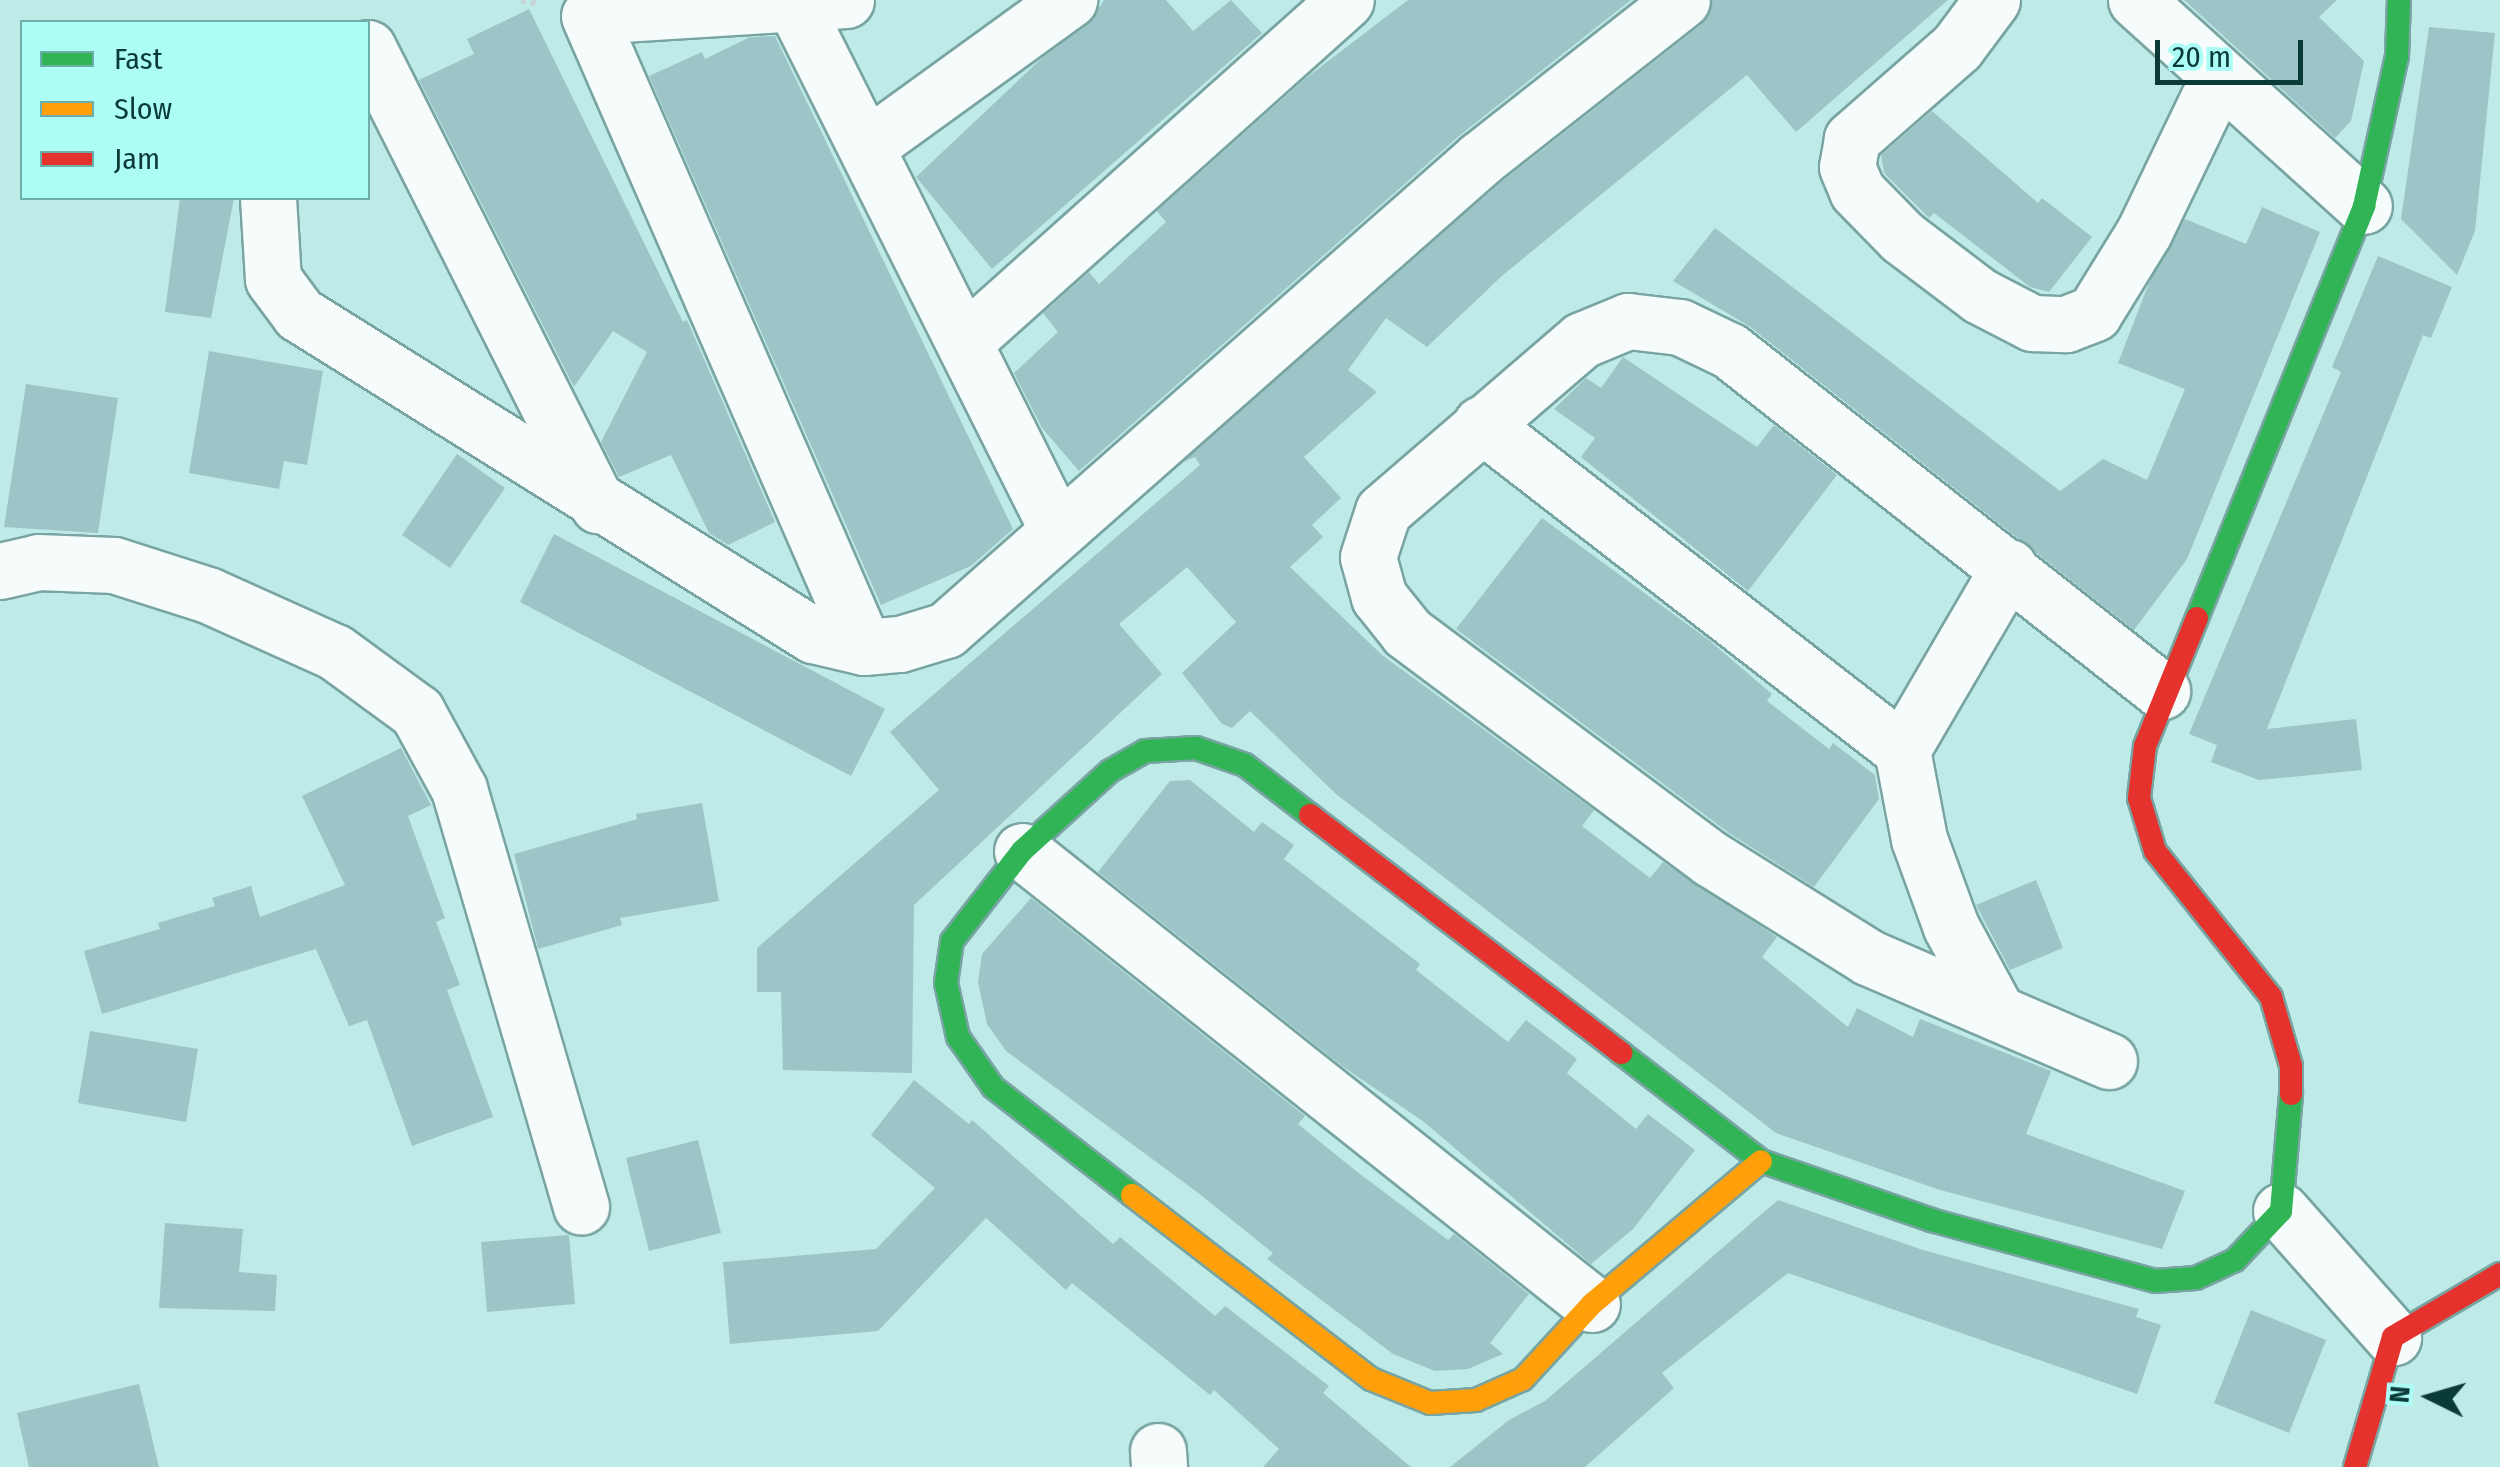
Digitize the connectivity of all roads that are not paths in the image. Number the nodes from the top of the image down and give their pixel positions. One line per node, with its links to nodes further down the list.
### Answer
1 (1068, 0): 10 (street)
2 (1346, 0): 13 (street)
3 (1682, 0): 16 (street)
4 (1992, 0): 9 (street)
5 (2136, 0): 9 (street)
6 (2398, 0): 12 (street)
7 (821, 4): 10 (street); 19 (street)
8 (370, 52): 15 (street)
9 (2218, 78): 12 (street)
10 (870, 144): 13 (street)
11 (268, 200): 15 (street)
12 (2364, 206): 20 (street)
13 (966, 340): 16 (street)
14 (1480, 424): 17 (street); 21 (street); 23 (street)
15 (599, 506): 19 (street)
16 (1057, 530): 19 (street)
17 (2009, 566): 20 (street); 21 (street)
18 (0, 571): 26 (street)
19 (864, 647)
20 (2162, 691): 27 (street)
21 (1902, 750): 23 (street)
22 (1022, 851): 25 (street); 29 (street); 29 (street)
23 (1997, 1012): 24 (street)
24 (2110, 1061)
25 (1761, 1160): 27 (street); 29 (street)
26 (581, 1206)
27 (2280, 1211): 30 (street)
28 (2500, 1274): 30 (street)
29 (1592, 1304)
30 (2394, 1337): 31 (street)
31 (2355, 1467)

